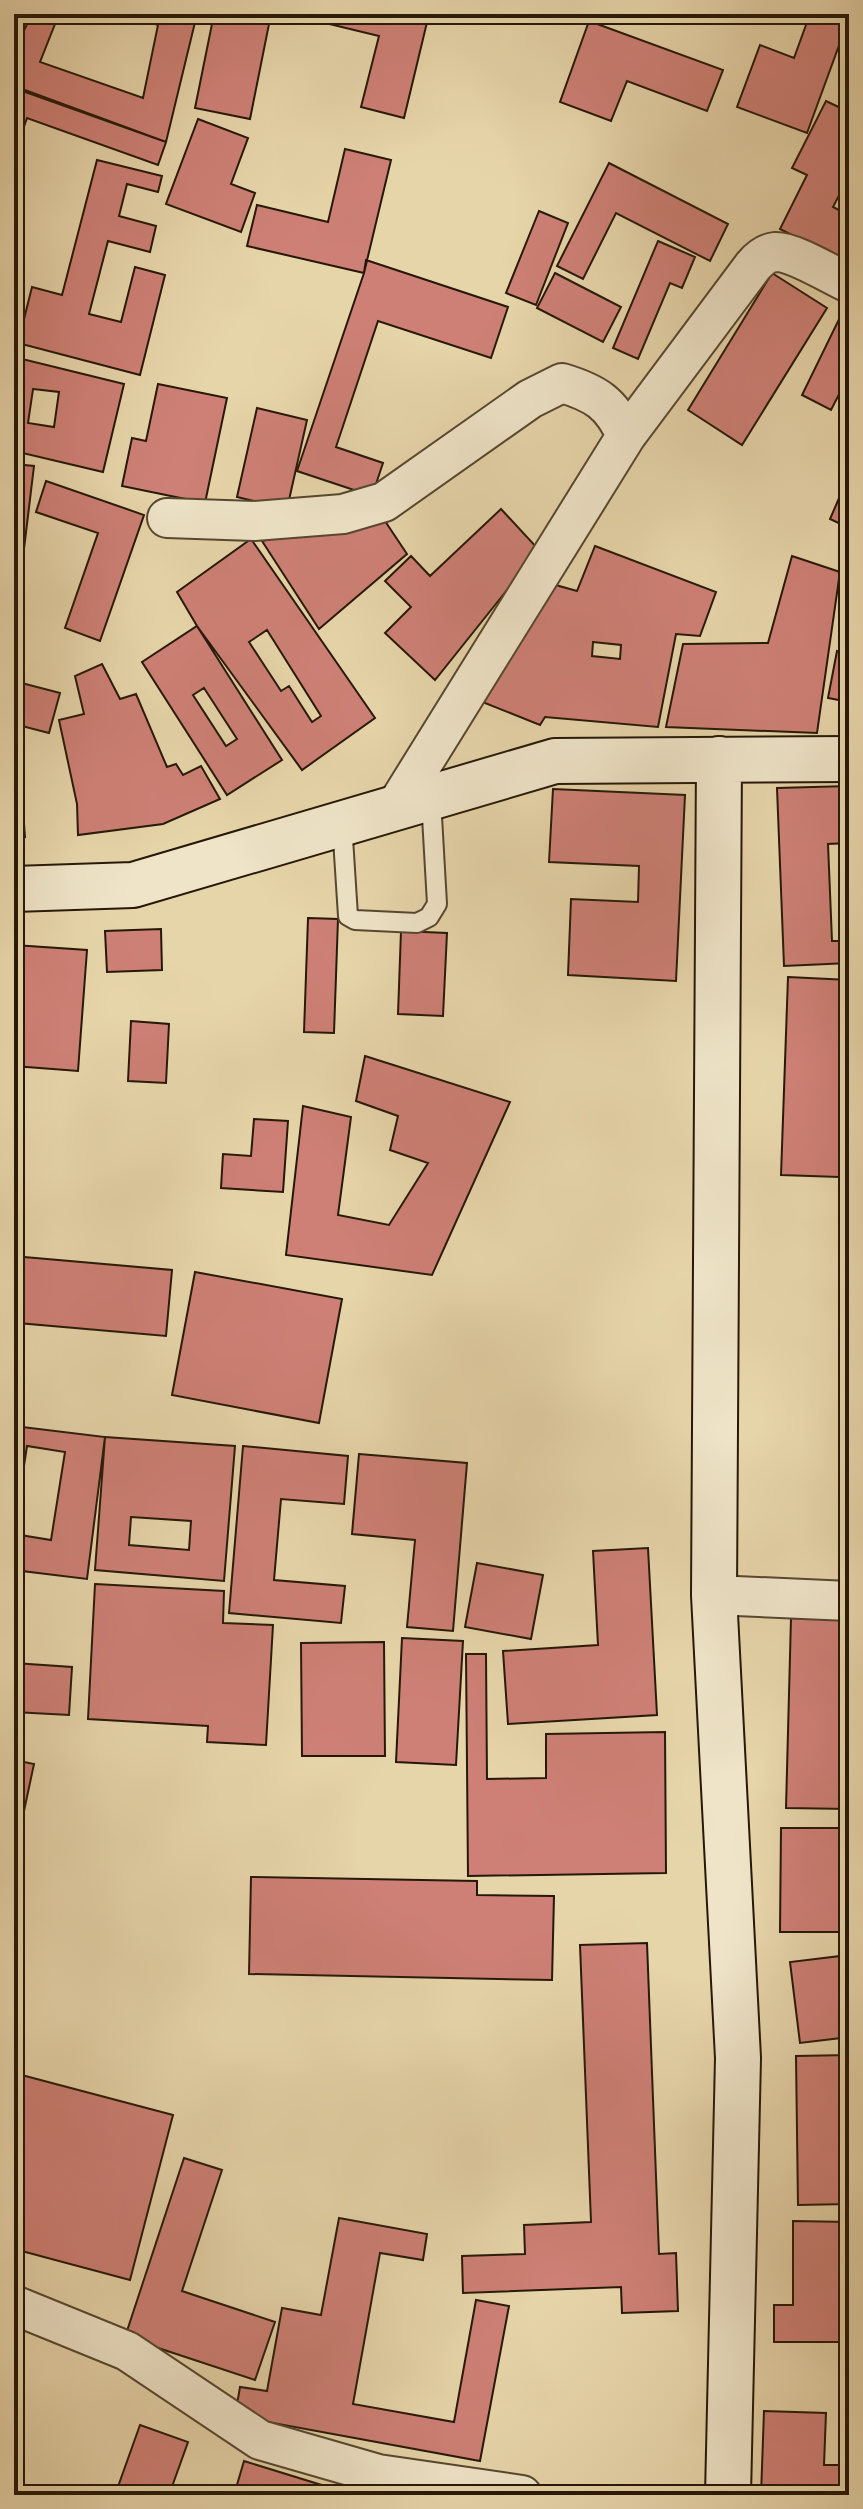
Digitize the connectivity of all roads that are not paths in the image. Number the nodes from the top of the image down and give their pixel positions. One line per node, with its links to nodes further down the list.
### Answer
1 (849, 283): 2 (street)
2 (626, 436): 3 (street); 6 (street)
3 (167, 518)
4 (719, 759): 5 (street); 6 (street); 9 (street)
5 (849, 759)
6 (413, 803): 7 (street); 7 (lane)
7 (342, 823): 8 (street)
8 (14, 889)
9 (714, 1595): 10 (street); 13 (street)
10 (849, 1601)
11 (14, 2305): 12 (street)
12 (522, 2495)
13 (728, 2495)

